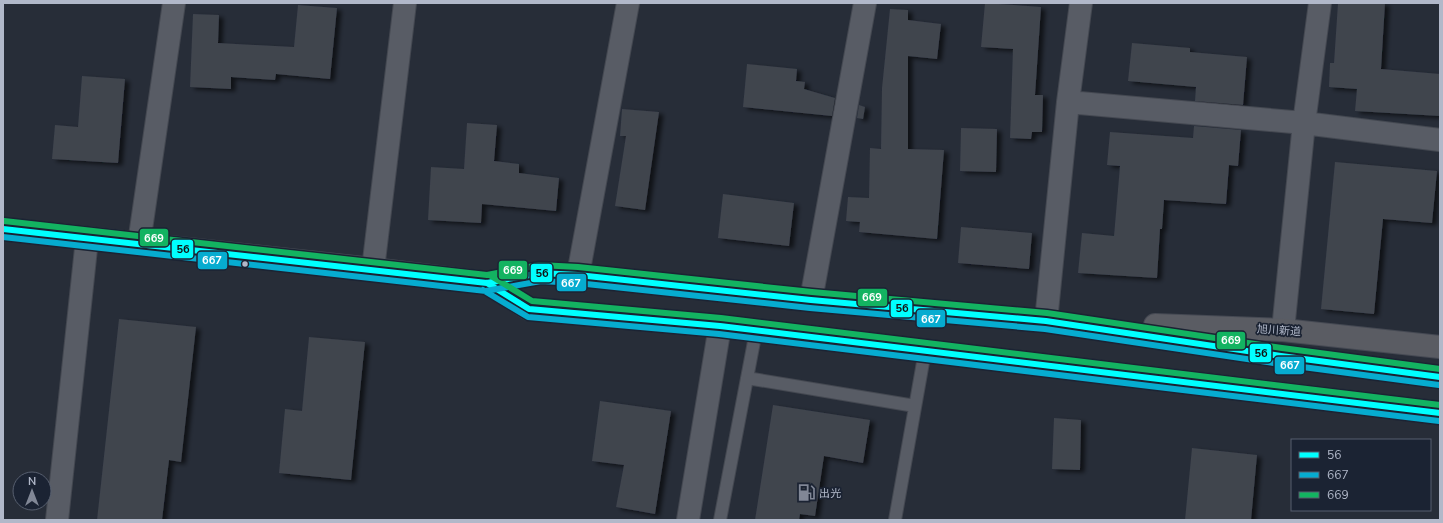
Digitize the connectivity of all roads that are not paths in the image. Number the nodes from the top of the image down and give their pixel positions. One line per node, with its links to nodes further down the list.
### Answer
1 (174, 3): 12 (street)
2 (405, 3): 13 (street)
3 (628, 3): 14 (street)
4 (865, 3): 16 (street)
5 (1081, 3): 7 (street)
6 (1320, 3): 8 (street)
7 (1068, 102): 8 (street); 17 (street)
8 (1304, 123): 9 (street); 19 (street)
9 (1440, 140)
10 (3, 229): 11 (highway)
11 (87, 239): 12 (highway); 27 (street)
12 (139, 243): 13 (highway)
13 (374, 269): 15 (highway)
14 (578, 275): 15 (highway); 16 (highway)
15 (487, 283): 18 (highway)
16 (810, 300): 17 (highway)
17 (1046, 321): 19 (highway, 旭川新道); 23 (highway)
18 (720, 326): 20 (highway); 28 (street)
19 (1283, 330): 21 (highway, 旭川新道)
20 (756, 331): 22 (highway); 24 (lane)
21 (1440, 347)
22 (925, 351): 25 (lane); 26 (highway)
23 (1440, 377)
24 (747, 378): 25 (lane); 29 (lane)
25 (915, 406): 30 (lane)
26 (1440, 413)
27 (57, 520)
28 (688, 520)
29 (720, 520)
30 (895, 520)

